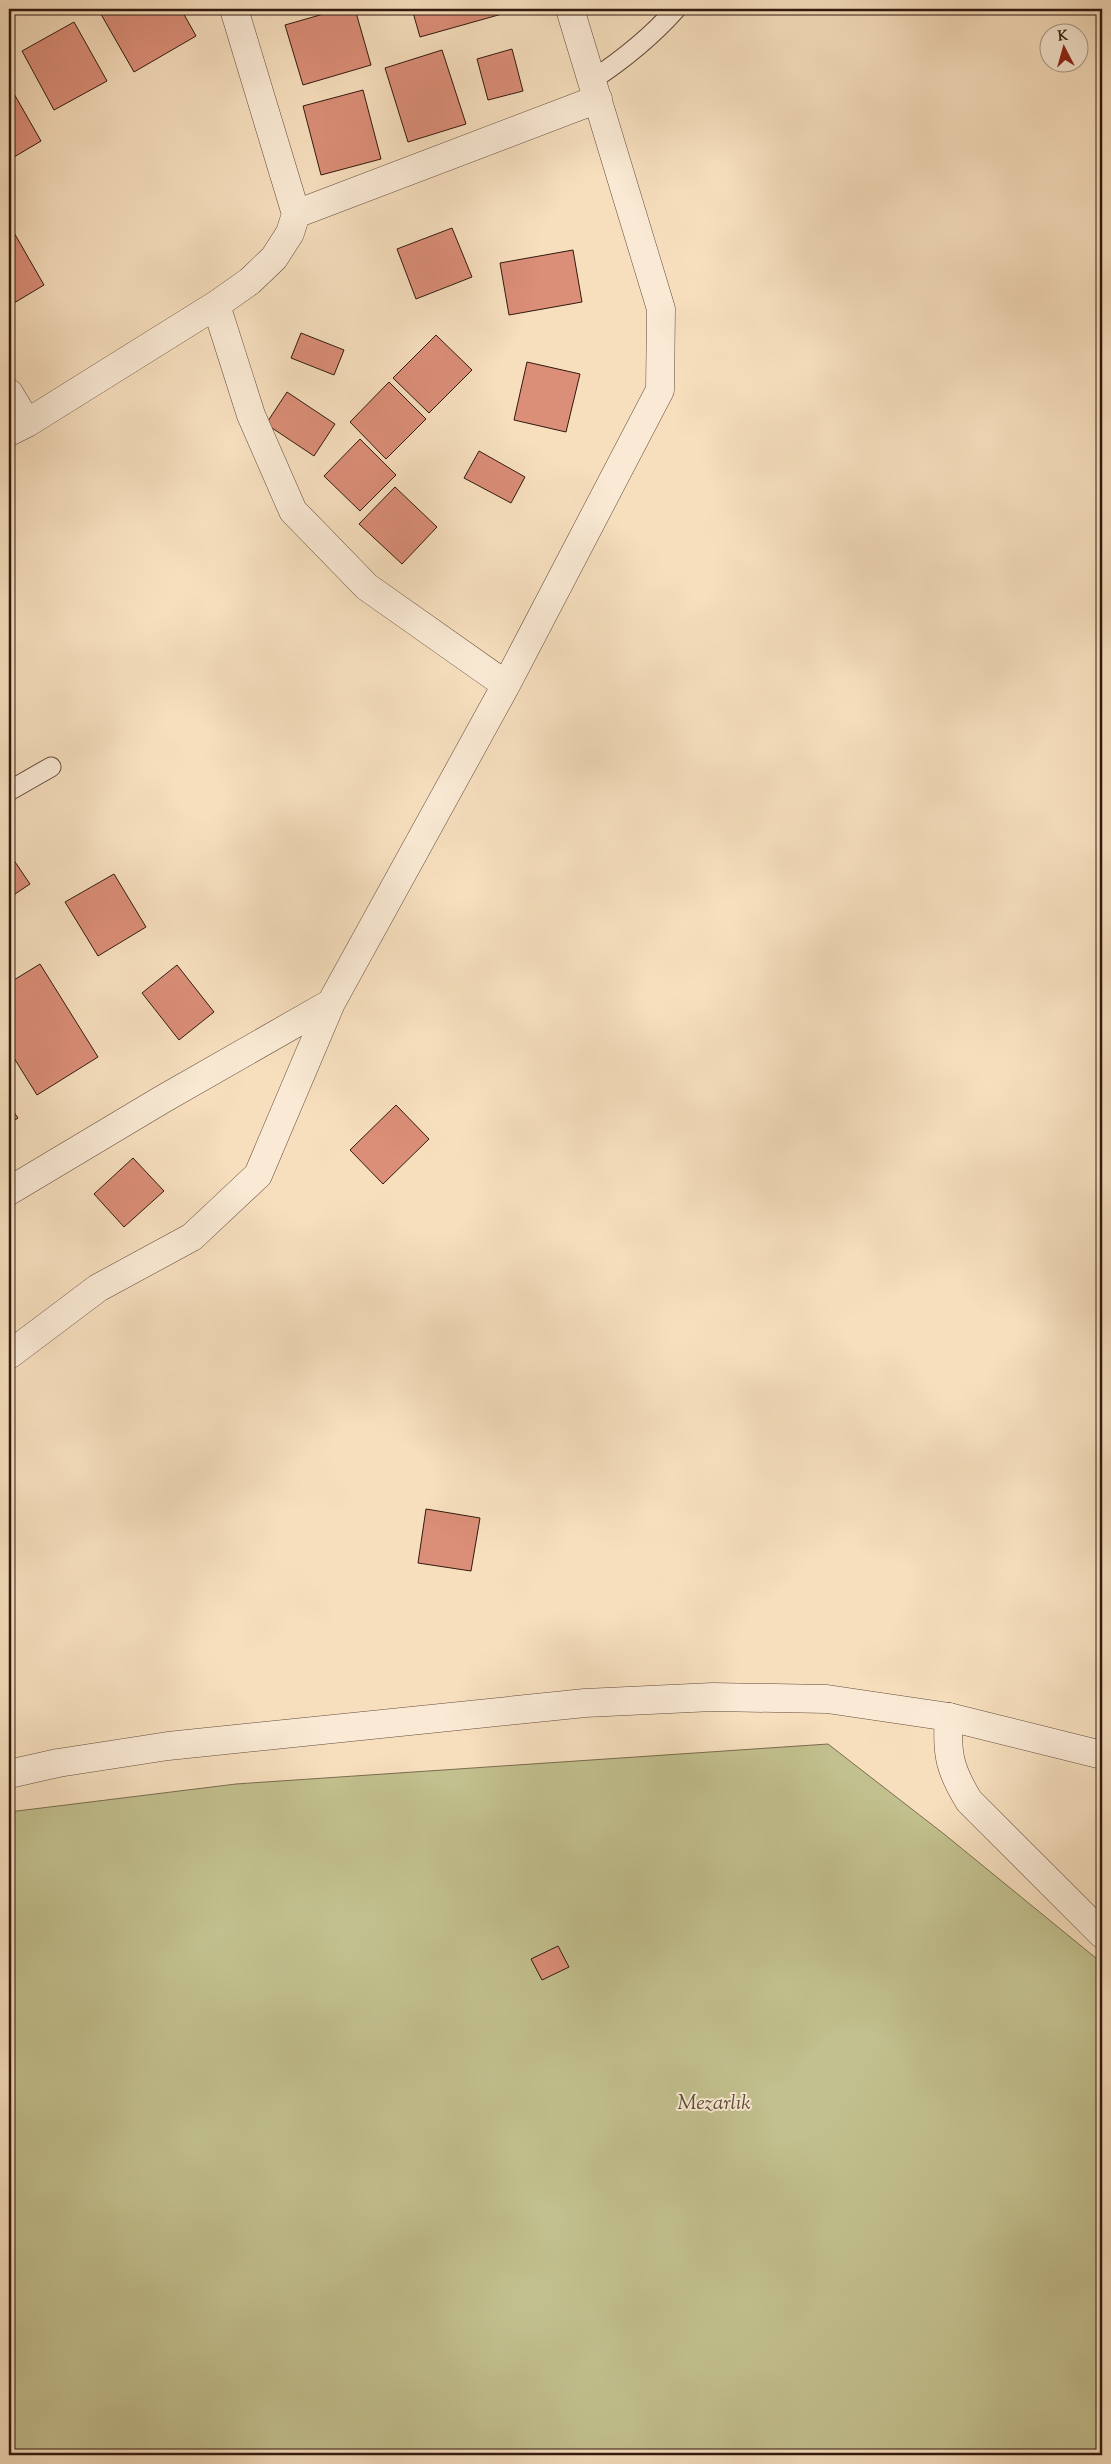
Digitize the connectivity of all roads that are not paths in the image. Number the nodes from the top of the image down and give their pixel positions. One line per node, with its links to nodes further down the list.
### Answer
1 (234, 9): 5 (street)
2 (570, 9): 4 (street)
3 (676, 9): 4 (lane)
4 (595, 89): 5 (street); 9 (street)
5 (296, 214): 6 (street)
6 (216, 305): 8 (street); 9 (street)
7 (9, 393): 8 (street)
8 (18, 427)
9 (506, 685): 12 (street)
10 (51, 767): 11 (lane)
11 (9, 791)
12 (331, 1003): 13 (street); 14 (street)
13 (9, 1191)
14 (9, 1355)
15 (949, 1717): 16 (street); 17 (street); 18 (street)
16 (1102, 1755)
17 (9, 1774)
18 (1102, 1934)

